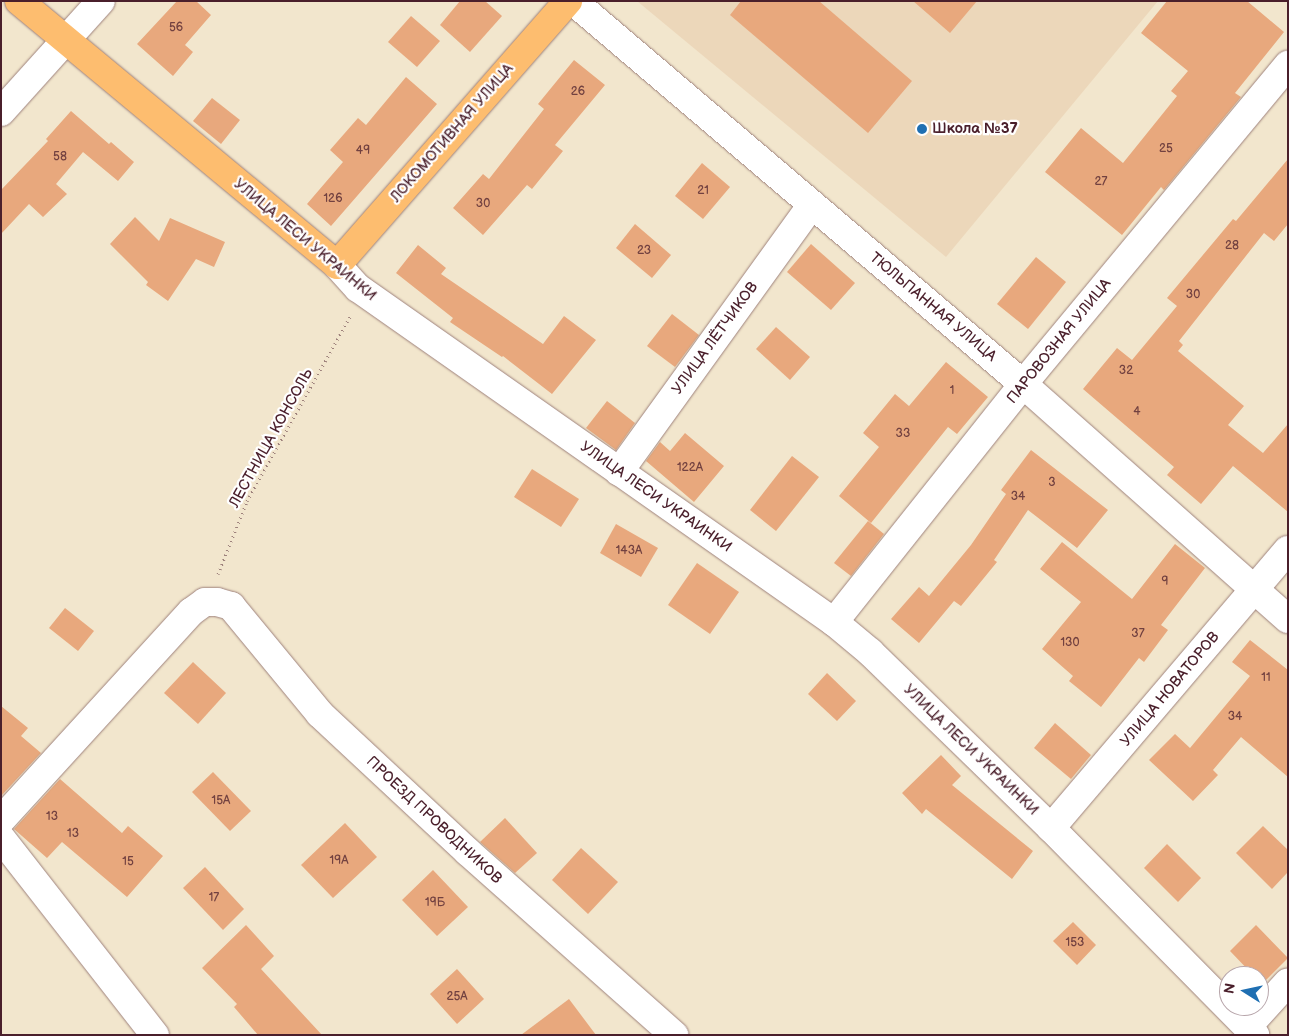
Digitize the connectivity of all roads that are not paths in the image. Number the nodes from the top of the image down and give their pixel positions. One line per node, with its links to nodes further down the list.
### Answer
1 (19, 1): 5 (main road, УЛИЦА ЛЕСИ УКРАИНКИ)
2 (101, 1): 5 (street)
3 (568, 1): 9 (main road, ЛОКОМОТИВНАЯ УЛИЦА)
4 (573, 1): 8 (street, ТЮЛЬПАННАЯ УЛИЦА)
5 (66, 40): 7 (street); 9 (main road, УЛИЦА ЛЕСИ УКРАИНКИ)
6 (1288, 64): 10 (street, ПАРОВОЗНАЯ УЛИЦА)
7 (1, 112)
8 (812, 204): 10 (street, ТЮЛЬПАННАЯ УЛИЦА); 11 (street, УЛИЦА ЛЁТЧИКОВ)
9 (337, 264): 11 (street, УЛИЦА ЛЕСИ УКРАИНКИ)
10 (1023, 384): 13 (street, ТЮЛЬПАННАЯ УЛИЦА); 15 (street, ПАРОВОЗНАЯ УЛИЦА)
11 (619, 472): 15 (street, УЛИЦА ЛЕСИ УКРАИНКИ)
12 (1288, 550): 13 (street, УЛИЦА НОВАТОРОВ)
13 (1254, 591): 14 (street, ТЮЛЬПАННАЯ УЛИЦА); 17 (street, УЛИЦА НОВАТОРОВ)
14 (1288, 619)
15 (834, 622): 17 (street, УЛИЦА ЛЕСИ УКРАИНКИ)
16 (1, 820): 22 (street, ПРОЕЗД ПРОВОДНИКОВ)
17 (1051, 828): 20 (street, УЛИЦА ЛЕСИ УКРАИНКИ)
18 (1, 838): 21 (street)
19 (1288, 982): 20 (street)
20 (1252, 1030)
21 (155, 1035)
22 (674, 1035)

